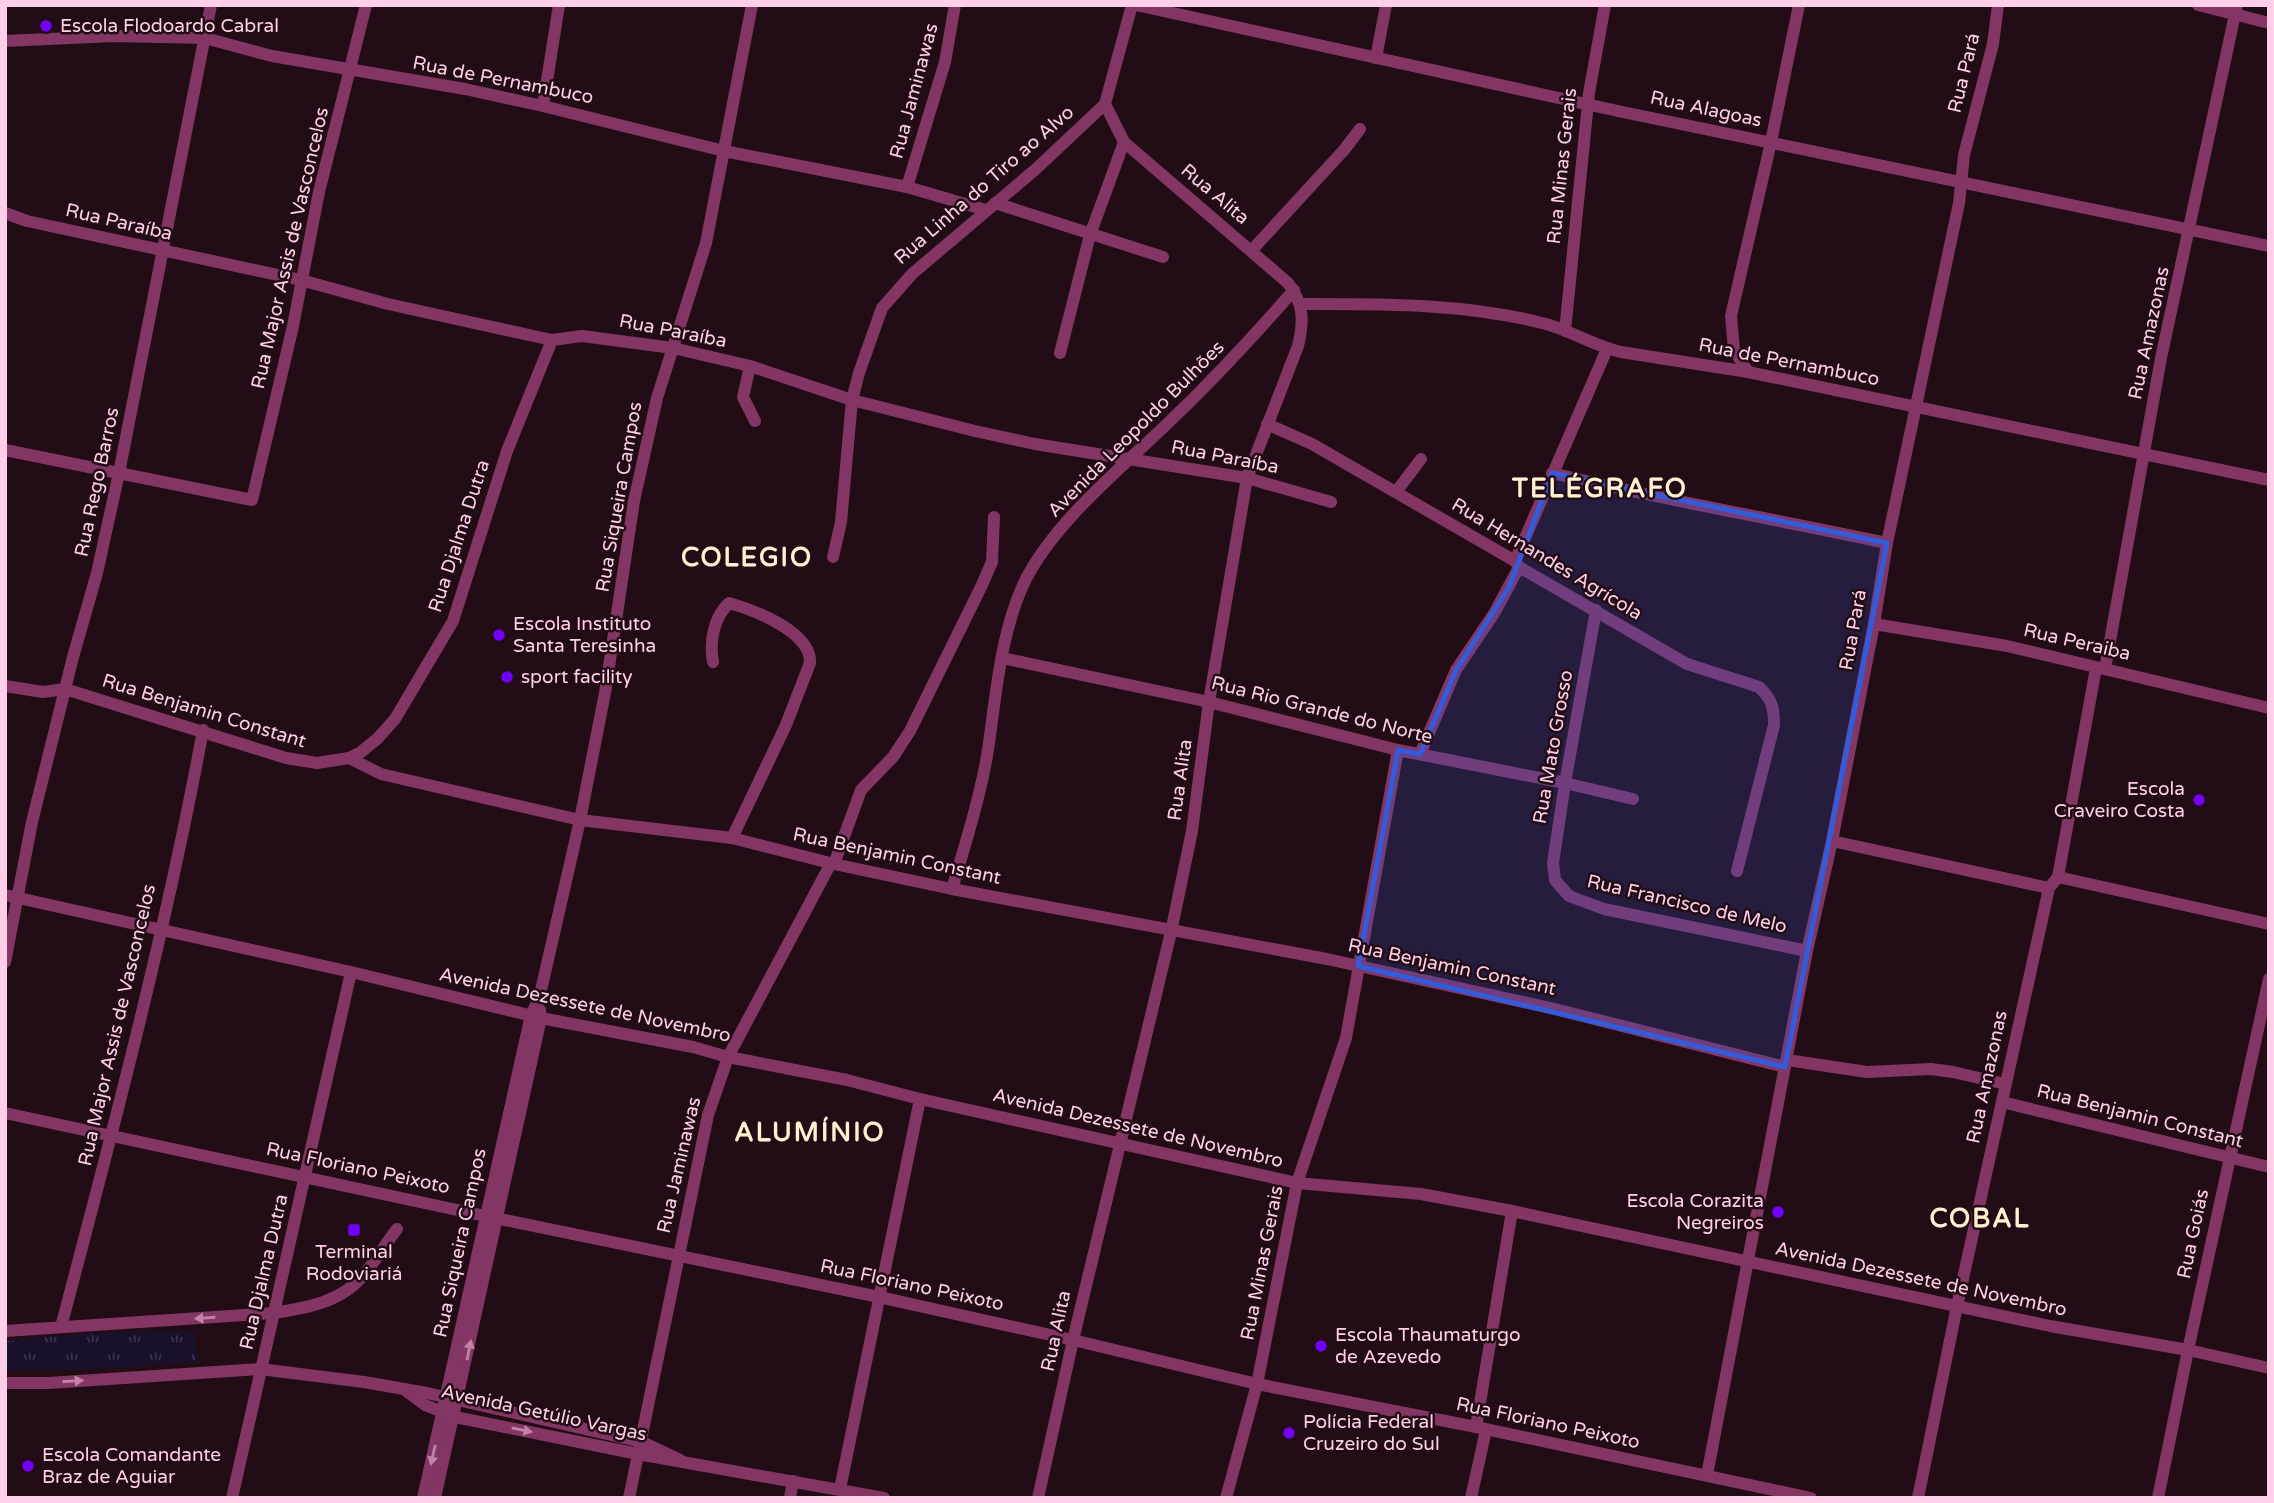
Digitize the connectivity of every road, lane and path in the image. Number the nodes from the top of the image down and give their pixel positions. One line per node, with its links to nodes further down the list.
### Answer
1 (211, 5): 14 (street, Rua Rego Barros)
2 (366, 5): 17 (street, Rua Major Assis de Vasconcelos)
3 (559, 5): 20 (street)
4 (752, 5): 24 (street, Rua Siqueira Campos)
5 (955, 5): 26 (street, Rua Jaminawas)
6 (1134, 5): 16 (street, Rua Alagoas); 18 (street)
7 (1386, 5): 16 (street)
8 (1605, 5): 19 (street, Rua Minas Gerais)
9 (1799, 5): 23 (street)
10 (1998, 5): 25 (street, Rua Pará)
11 (2198, 5): 12 (street)
12 (2236, 10): 13 (street); 29 (street, Rua Amazonas)
13 (2269, 23)
14 (205, 38): 15 (street, Rua de Pernambuco); 17 (street, Rua de Pernambuco); 33 (street, Rua Rego Barros)
15 (5, 41)
16 (1376, 58): 19 (street, Rua Alagoas)
17 (351, 72): 20 (street, Rua de Pernambuco); 35 (street, Rua Major Assis de Vasconcelos)
18 (1105, 104): 22 (street); 27 (street, Rua Linha do Tiro ao Alvo)
19 (1588, 104): 23 (street, Rua Alagoas); 38 (street, Rua Minas Gerais)
20 (543, 106): 24 (street, Rua de Pernambuco)
21 (1360, 129): 32 (street)
22 (1124, 142): 30 (street); 32 (street, Rua Alita)
23 (1771, 142): 25 (street, Rua Alagoas); 44 (street)
24 (724, 151): 26 (street, Rua de Pernambuco); 40 (street, Rua Siqueira Campos)
25 (1962, 182): 29 (street, Rua Alagoas); 46 (street, Rua Pará)
26 (907, 187): 27 (street, Rua de Pernambuco)
27 (990, 206): 30 (street, Rua de Pernambuco); 45 (street, Rua Linha do Tiro ao Alvo)
28 (5, 213): 33 (street, Rua Paraíba)
29 (2190, 229): 31 (street, Rua Alagoas); 50 (street, Rua Amazonas)
30 (1090, 235): 34 (street, Rua de Pernambuco); 42 (street)
31 (2269, 246)
32 (1252, 250): 36 (street, Rua Alita)
33 (162, 252): 35 (street, Rua Paraíba); 53 (street, Rua Rego Barros)
34 (1163, 257)
35 (301, 281): 39 (street, Rua Paraíba); 53 (street, Rua Major Assis de Vasconcelos)
36 (1294, 290): 37 (street, Rua Alita); 51 (street, Avenida Leopoldo Bulhões)
37 (1301, 304): 38 (street, Rua de Pernambuco); 48 (street, Rua Alita)
38 (1565, 331): 41 (street, Rua de Pernambuco)
39 (552, 340): 40 (street, Rua Paraíba); 75 (street, Rua Djalma Dutra)
40 (673, 348): 43 (street, Rua Paraíba); 78 (street, Rua Siqueira Campos)
41 (1606, 349): 44 (street, Rua de Pernambuco); 54 (street)
42 (1060, 353)
43 (750, 366): 45 (street, Rua Paraíba); 47 (street)
44 (1748, 372): 46 (street, Rua de Pernambuco)
45 (852, 400): 51 (street, Rua Paraíba); 61 (street)
46 (1915, 406): 50 (street, Rua de Pernambuco); 60 (street, Rua Pará)
47 (755, 421)
48 (1267, 424): 55 (street, Rua Alita); 57 (street, Rua Hernandes Agrícola)
49 (5, 450): 53 (street)
50 (2145, 454): 56 (street, Rua de Pernambuco); 67 (street, Rua Amazonas)
51 (1131, 458): 55 (street, Rua Paraíba); 65 (street, Avenida Leopoldo Bulhões)
52 (1420, 459): 57 (street)
53 (120, 473): 69 (street, Rua Rego Barros)
54 (1552, 473): 60 (street); 62 (street)
55 (1247, 478): 58 (street, Rua Paraíba); 70 (street, Rua Alita)
56 (2269, 480)
57 (1396, 492): 62 (street, Rua Hernandes Agrícola)
58 (1331, 502)
59 (994, 517): 81 (street, Rua Jaminawas)
60 (1887, 543): 64 (street, Rua Pará)
61 (833, 557)
62 (1517, 564): 63 (street, Rua Hernandes Agrícola); 74 (street)
63 (1596, 610): 76 (street, Rua Mato Grosso); 82 (street, Rua Hernandes Agrícola)
64 (1874, 624): 67 (street, Rua Peraiba); 80 (street, Rua Pará)
65 (1002, 658): 70 (street, Rua Rio Grande do Norte); 85 (street, Avenida Leopoldo Bulhões)
66 (713, 662): 79 (street)
67 (2101, 668): 71 (street, Rua Peraiba); 83 (street, Rua Amazonas)
68 (5, 686): 69 (street, Rua Benjamin Constant)
69 (65, 689): 72 (street, Rua Benjamin Constant); 87 (street, Rua Rego Barros)
70 (1209, 702): 73 (street, Rua Rio Grande do Norte); 90 (street, Rua Alita)
71 (2269, 708)
72 (203, 730): 75 (street, Rua Benjamin Constant); 89 (street, Rua Major Assis de Vasconcelos)
73 (1398, 750): 74 (street, Rua Rio Grande do Norte); 93 (street, Rua Minas Gerais)
74 (1420, 754): 76 (street, Rua Rio Grande do Norte)
75 (349, 758): 78 (street, Rua Benjamin Constant)
76 (1564, 783): 77 (street, Rua Rio Grande do Norte); 86 (street, Rua Mato Grosso)
77 (1633, 799)
78 (580, 820): 79 (street, Rua Benjamin Constant); 96 (street, Rua Siqueira Campos)
79 (732, 838): 81 (street, Rua Benjamin Constant)
80 (1832, 841): 84 (street); 91 (street, Rua Pará)
81 (833, 863): 85 (street, Rua Benjamin Constant); 97 (street, Rua Jaminawas)
82 (1738, 871)
83 (2058, 877): 84 (street, Rua Amazonas); 88 (street)
84 (2049, 888): 99 (street, Rua Amazonas)
85 (952, 889): 90 (street, Rua Benjamin Constant)
86 (1561, 889): 91 (street, Rua Francisco de Melo)
87 (11, 896): 89 (street, Avenida Dezessete de Novembro); 92 (street, Rua Rego Barros)
88 (2269, 924)
89 (161, 929): 94 (street, Avenida Dezessete de Novembro); 103 (street, Rua Major Assis de Vasconcelos)
90 (1171, 932): 93 (street, Rua Benjamin Constant); 104 (street, Rua Alita)
91 (1807, 951): 98 (street, Rua Pará)
92 (5, 962)
93 (1358, 966): 98 (street, Rua Benjamin Constant); 108 (street, Rua Minas Gerais)
94 (351, 972): 96 (street, Avenida Dezessete de Novembro); 107 (street, Rua Djalma Dutra)
95 (2269, 979): 105 (street, Rua Goiás)
96 (536, 1016): 97 (street, Avenida Dezessete de Novembro); 110 (street, Rua Siqueira Campos)
97 (728, 1057): 100 (street, Avenida Dezessete de Novembro); 112 (street, Rua Jaminawas)
98 (1786, 1063): 99 (street, Rua Benjamin Constant); 113 (street, Rua Pará)
99 (2005, 1084): 101 (street, Rua Amazonas)
100 (920, 1099): 104 (street, Avenida Dezessete de Novembro); 114 (street)
101 (2002, 1102): 105 (street, Rua Benjamin Constant); 115 (street, Rua Amazonas)
102 (5, 1113): 103 (street, Rua Floriano Peixoto)
103 (111, 1135): 107 (street, Rua Floriano Peixoto); 117 (street, Rua Major Assis de Vasconcelos)
104 (1119, 1143): 108 (street, Avenida Dezessete de Novembro); 119 (street, Rua Alita)
105 (2230, 1159): 106 (street, Rua Benjamin Constant); 120 (street, Rua Goiás)
106 (2269, 1167)
107 (306, 1178): 110 (street, Rua Floriano Peixoto); 116 (street, Rua Djalma Dutra)
108 (1297, 1183): 109 (street, Avenida Dezessete de Novembro); 124 (street, Rua Minas Gerais)
109 (1511, 1211): 113 (street, Avenida Dezessete de Novembro); 129 (street)
110 (490, 1217): 112 (street, Rua Floriano Peixoto); 126 (street, Rua Siqueira Campos)
111 (397, 1229): 116 (street)
112 (678, 1255): 114 (street, Rua Floriano Peixoto); 131 (street, Rua Jaminawas)
113 (1748, 1262): 115 (street, Avenida Dezessete de Novembro); 132 (street, Rua Pará)
114 (879, 1297): 119 (street, Rua Floriano Peixoto); 134 (street)
115 (1956, 1306): 120 (street, Avenida Dezessete de Novembro); 145 (street, Rua Amazonas)
116 (273, 1313): 117 (street, one-way to 117); 122 (street, Rua Djalma Dutra)
117 (61, 1327): 118 (street)
118 (5, 1331)
119 (1073, 1340): 124 (street, Rua Floriano Peixoto); 141 (street, Rua Alita)
120 (2188, 1350): 121 (street, Avenida Dezessete de Novembro); 146 (street, Rua Goiás)
121 (2269, 1368)
122 (260, 1369): 123 (street, Avenida Getúlio Vargas, one-way to 122); 125 (street, Avenida Getúlio Vargas); 135 (street, Rua Djalma Dutra)
123 (5, 1382)
124 (1257, 1384): 129 (street, Rua Floriano Peixoto); 142 (street, Rua Minas Gerais)
125 (405, 1390): 126 (street, Avenida Getúlio Vargas); 127 (street, Avenida Getúlio Vargas)
126 (452, 1399): 127 (street, Rua Siqueira Campos); 128 (street, Avenida Getúlio Vargas)
127 (449, 1415): 130 (street, Avenida Getúlio Vargas, one-way to 130); 136 (street, Rua Siqueira Campos, one-way to 136); 137 (street, Rua Siqueira Campos)
128 (549, 1421): 130 (street); 131 (street, Avenida Getúlio Vargas)
129 (1481, 1428): 132 (street, Rua Floriano Peixoto); 143 (street)
130 (545, 1435): 131 (street, Avenida Getúlio Vargas)
131 (640, 1448): 133 (street, Avenida Getúlio Vargas); 138 (street, Rua Jaminawas)
132 (1707, 1475): 144 (street, Rua Floriano Peixoto)
133 (793, 1481): 134 (street, Avenida Getúlio Vargas); 139 (street)
134 (840, 1489): 140 (street, Avenida Getúlio Vargas)
135 (232, 1498)
136 (422, 1498)
137 (435, 1498)
138 (629, 1498)
139 (790, 1498)
140 (884, 1498)
141 (1038, 1498)
142 (1227, 1498)
143 (1471, 1498)
144 (1811, 1498)
145 (1918, 1498)
146 (2158, 1498)

